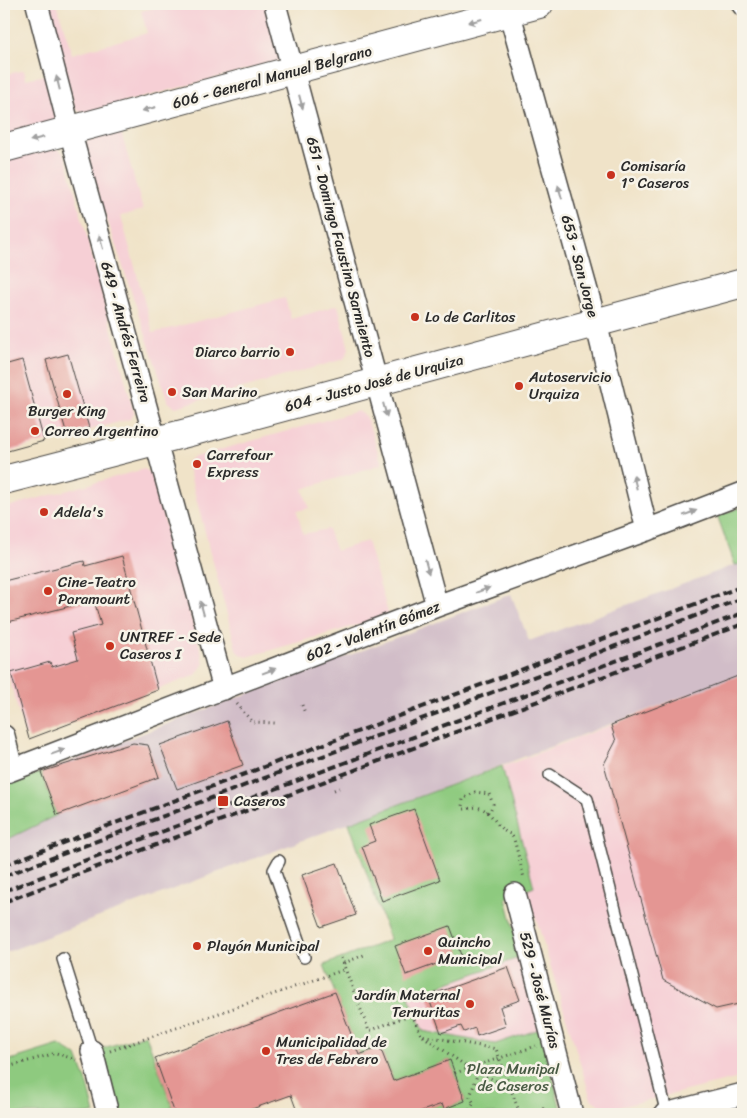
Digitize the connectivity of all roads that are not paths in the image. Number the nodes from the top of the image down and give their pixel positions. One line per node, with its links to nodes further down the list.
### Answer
1 (37, 4): 6 (street, 649 - Andrés Ferreira, one-way to 1)
2 (275, 4): 5 (street, 651 - Domingo Faustino Sarmiento)
3 (539, 4): 4 (main road, 606 - General Manuel Belgrano)
4 (508, 8): 5 (main road, 606 - General Manuel Belgrano, one-way to 5); 9 (street, 653 - San Jorge, one-way to 4)
5 (293, 71): 6 (main road, 606 - General Manuel Belgrano, one-way to 6); 10 (street, 651 - Domingo Faustino Sarmiento, one-way to 10)
6 (70, 131): 7 (main road, 606 - General Manuel Belgrano, one-way to 7); 11 (street, 649 - Andrés Ferreira, one-way to 6)
7 (4, 148)
8 (743, 283): 9 (main road, 604 - Justo José de Urquiza)
9 (596, 323): 10 (main road, 604 - Justo José de Urquiza); 14 (street, 653 - San Jorge, one-way to 9)
10 (377, 382): 11 (main road, 604 - Justo José de Urquiza); 15 (street, 651 - Domingo Faustino Sarmiento, one-way to 15)
11 (156, 441): 12 (main road, 604 - Justo José de Urquiza); 16 (street, 649 - Andrés Ferreira, one-way to 11)
12 (4, 480)
13 (740, 494): 14 (street, 602 - Valentín Gómez, one-way to 13)
14 (647, 530): 15 (street, 602 - Valentín Gómez, one-way to 14)
15 (437, 606): 16 (street, 602 - Valentín Gómez, one-way to 15)
16 (224, 689): 18 (street, 602 - Valentín Gómez, one-way to 16)
17 (4, 736): 18 (street)
18 (8, 771)
19 (550, 775): 28 (lane)
20 (279, 861): 22 (lane)
21 (515, 894): 27 (street, 529 - José Murías)
22 (304, 957)
23 (63, 959): 24 (lane)
24 (93, 1054): 26 (street)
25 (743, 1094): 28 (street)
26 (108, 1114)
27 (572, 1114)
28 (666, 1114)

